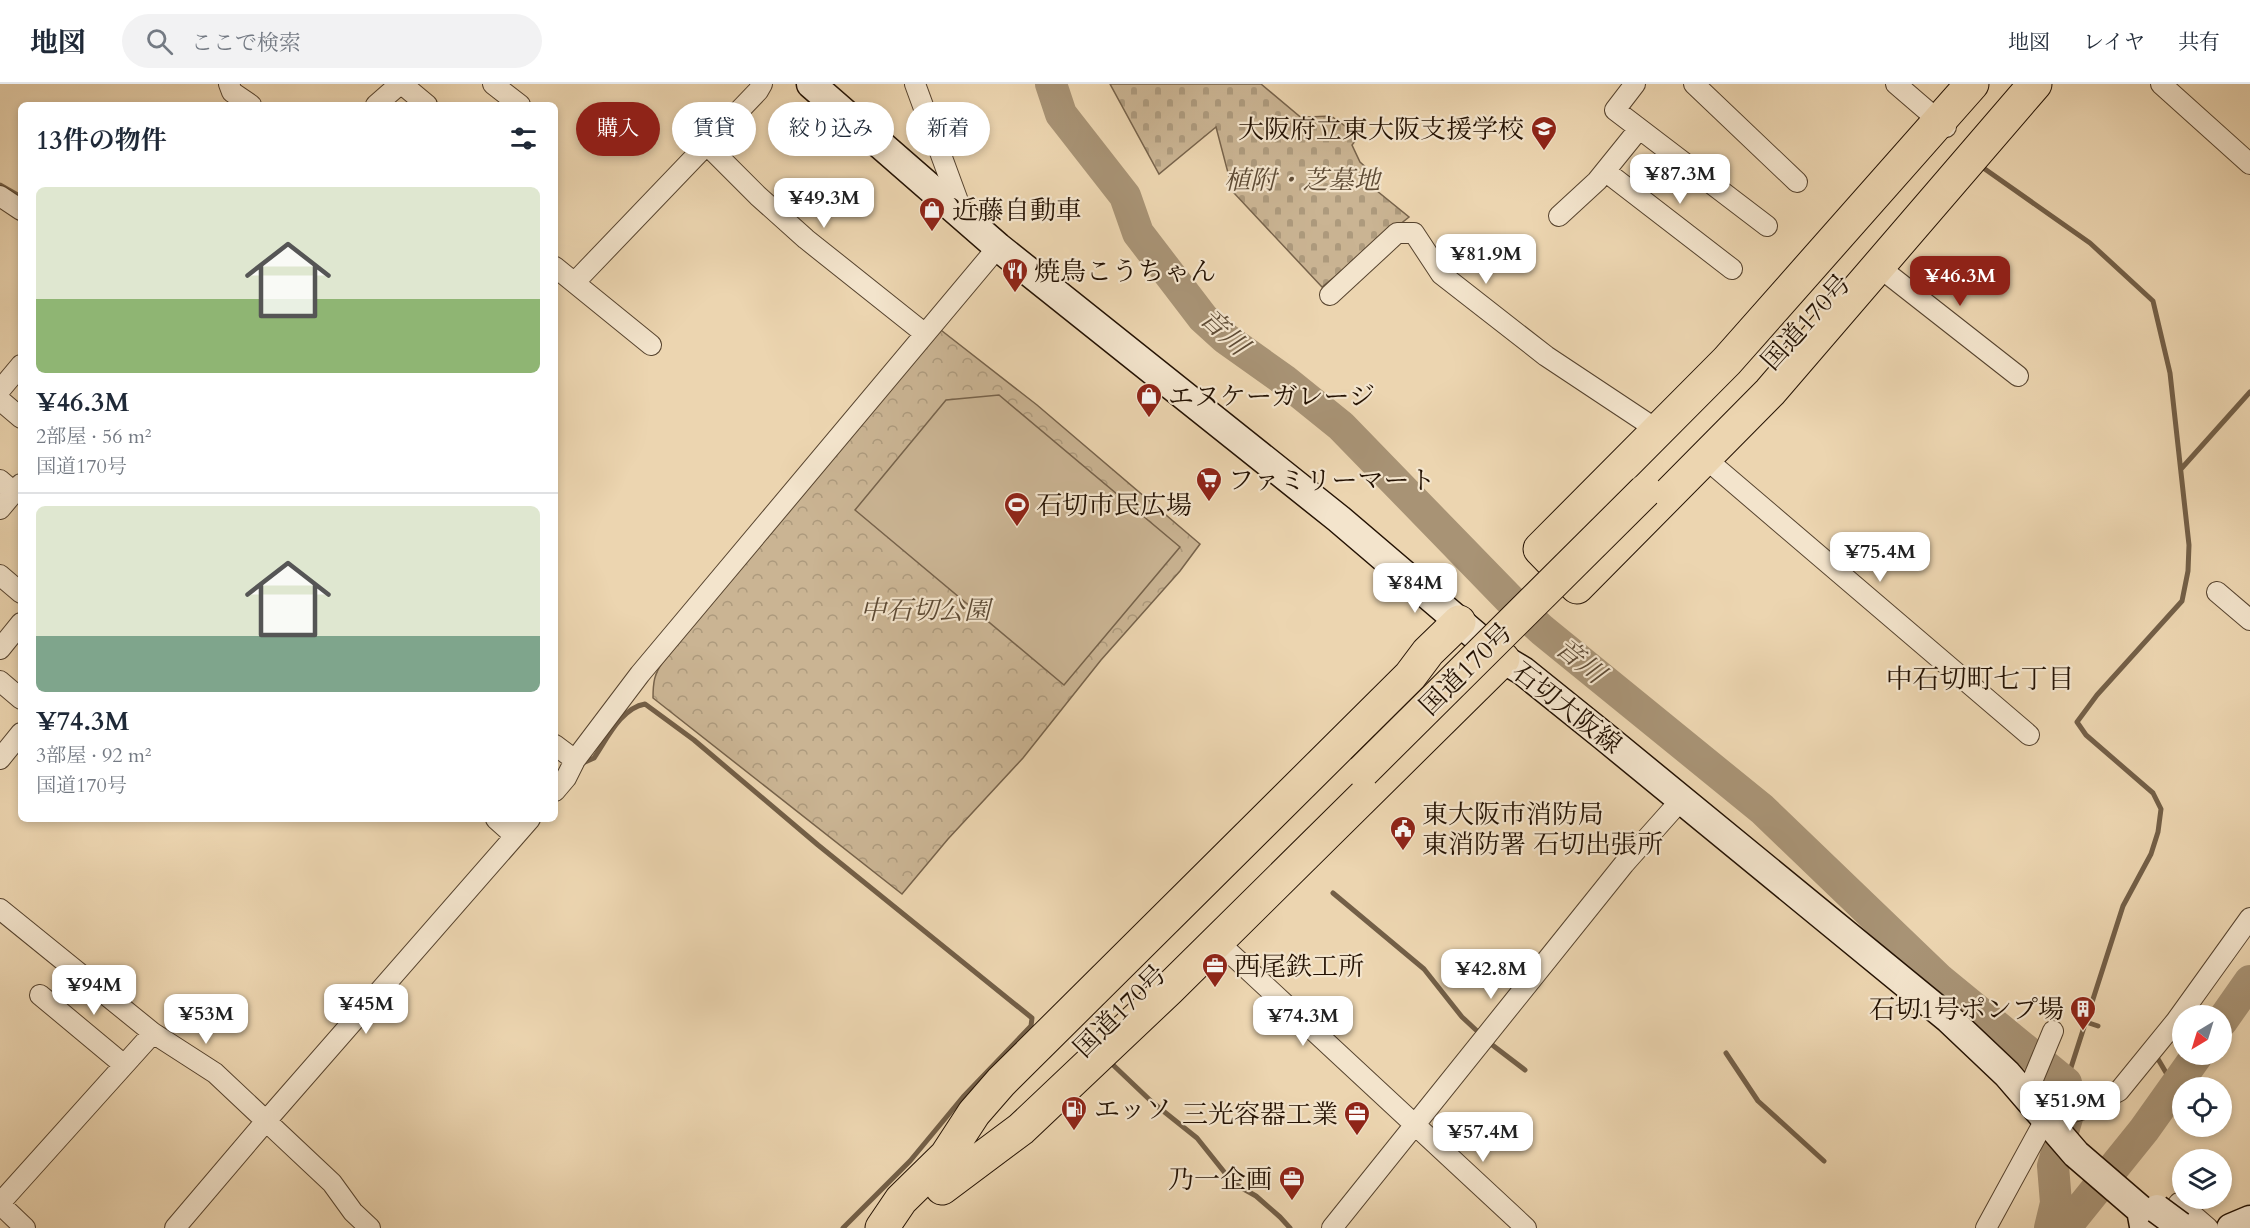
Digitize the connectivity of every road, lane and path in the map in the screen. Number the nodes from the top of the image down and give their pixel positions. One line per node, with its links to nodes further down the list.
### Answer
1 (229, 84): 15 (street)
2 (401, 84): 16 (street); 17 (street)
3 (493, 84): 18 (street)
4 (762, 84): 19 (street)
5 (811, 84): 30 (main road, 石切大阪線)
6 (915, 84): 30 (street)
7 (1635, 84): 21 (street)
8 (1694, 84): 26 (street)
9 (1896, 84): 20 (street)
10 (1972, 84): 20 (highway)
11 (1990, 84): 20 (highway, 国道170号)
12 (2014, 84): 48 (highway, 国道170号)
13 (2035, 84): 33 (highway)
14 (2161, 84): 24 (street)
15 (247, 102)
16 (380, 102)
17 (423, 102)
18 (516, 102)
19 (748, 102)
20 (1944, 126): 45 (highway); 48 (highway, 国道170号)
21 (1639, 129): 25 (street); 31 (street)
22 (696, 156): 36 (street)
23 (718, 156): 38 (street)
24 (2250, 164)
25 (1605, 171): 29 (street); 35 (street)
26 (1797, 182)
27 (0, 196): 28 (street)
28 (18, 208)
29 (1559, 216)
30 (963, 218): 32 (main road, 石切大阪線)
31 (1767, 226)
32 (998, 247): 38 (street); 54 (main road, 石切大阪線)
33 (1879, 267): 41 (street); 46 (highway)
34 (558, 269): 36 (street)
35 (1732, 269)
36 (575, 282): 39 (street)
37 (1330, 295): 45 (street)
38 (924, 333): 64 (street)
39 (651, 345)
40 (18, 369): 42 (street)
41 (2018, 376)
42 (0, 390)
43 (0, 400): 44 (street)
44 (18, 415)
45 (1659, 431): 46 (highway)
46 (1706, 459): 60 (street)
47 (12, 485): 49 (street)
48 (1639, 485): 65 (highway, 国道170号)
49 (0, 510)
50 (0, 575): 51 (street)
51 (18, 590)
52 (2217, 592): 53 (street)
53 (2250, 620)
54 (1459, 622): 57 (main road, 石切大阪線); 82 (highway)
55 (18, 627): 56 (street)
56 (0, 649)
57 (1503, 659): 67 (main road, 石切大阪線); 73 (highway)
58 (0, 681): 59 (street)
59 (18, 696)
60 (2029, 735)
61 (18, 737): 63 (street)
62 (558, 747): 64 (street)
63 (0, 759)
64 (575, 760): 66 (street)
65 (1356, 764): 82 (highway, 国道170号); 83 (highway, 国道170号)
66 (558, 787)
67 (1682, 801): 78 (main road, 石切大阪線); 81 (street)
68 (499, 822): 70 (street)
69 (527, 822): 70 (street)
70 (515, 836): 79 (street)
71 (0, 909): 76 (street)
72 (2250, 918): 80 (street)
73 (1217, 941): 81 (street); 83 (highway)
74 (40, 995): 77 (street)
75 (2054, 1031): 78 (street)
76 (153, 1034): 77 (street); 79 (street)
77 (124, 1065): 84 (street)
78 (2031, 1086): 80 (main road, 石切大阪線)
79 (266, 1120): 88 (street); 89 (street)
80 (2045, 1120): 86 (main road, 石切大阪線); 94 (street)
81 (1415, 1125): 92 (street); 93 (street)
82 (946, 1155): 90 (highway, 国道170号)
83 (942, 1188): 91 (highway, 国道170号)
84 (0, 1201): 87 (street)
85 (2250, 1220): 96 (main road)
86 (2152, 1221): 95 (street)
87 (25, 1228)
88 (176, 1228)
89 (370, 1228)
90 (882, 1228)
91 (892, 1228)
92 (1332, 1228)
93 (1526, 1228)
94 (1986, 1228)
95 (2208, 1228)
96 (2231, 1228)

